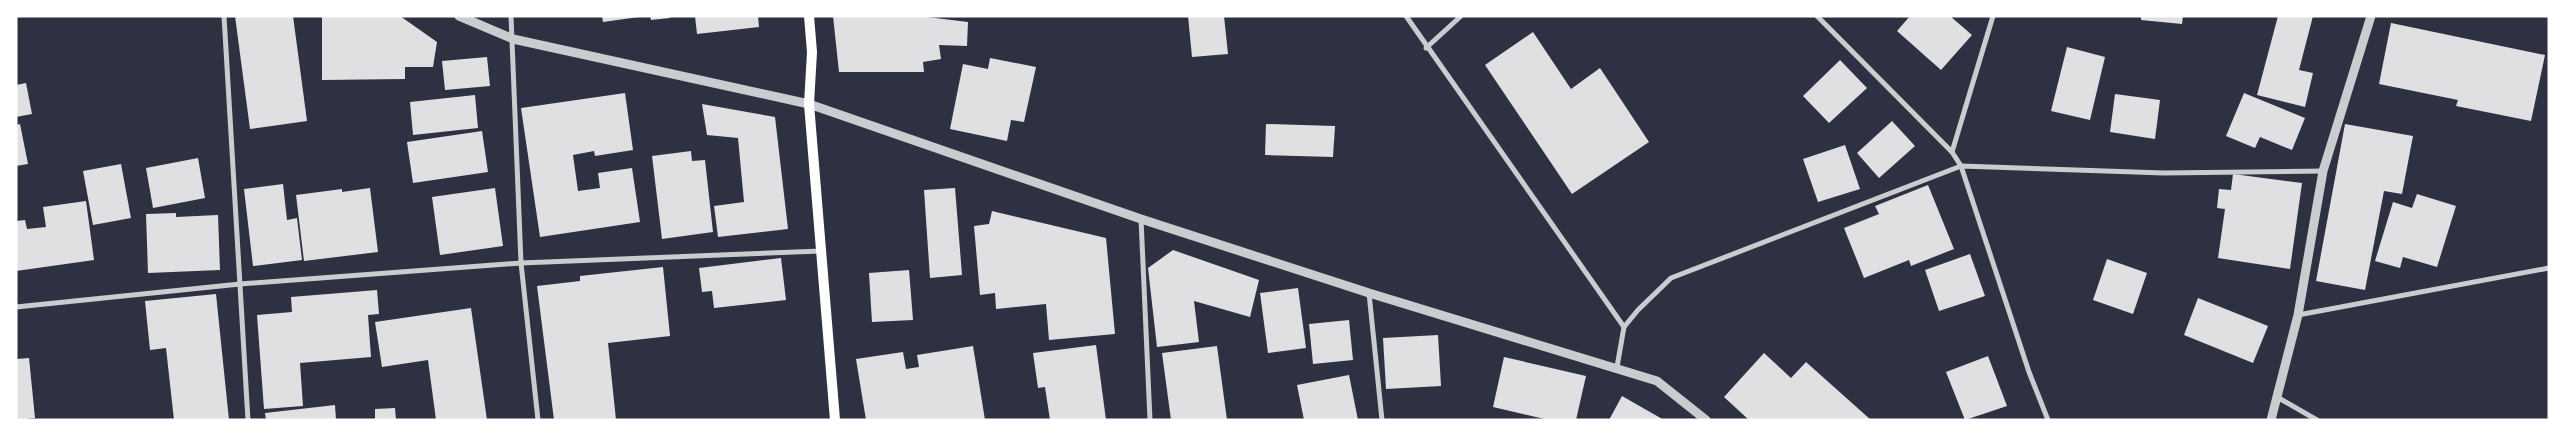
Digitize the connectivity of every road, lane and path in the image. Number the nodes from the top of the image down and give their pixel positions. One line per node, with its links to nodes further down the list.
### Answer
1 (224, 16): 20 (street)
2 (460, 16): 10 (street)
3 (511, 16): 10 (street)
4 (809, 16): 12 (main road)
5 (1406, 16): 11 (street)
6 (1461, 16): 11 (street)
7 (1817, 16): 13 (street)
8 (1993, 16): 13 (street)
9 (2371, 16): 15 (street)
10 (513, 39): 12 (street); 18 (street)
11 (1426, 48): 24 (street)
12 (809, 104): 16 (street); 17 (main road)
13 (1952, 152): 14 (street)
14 (1961, 166): 15 (street); 24 (street); 33 (street)
15 (2323, 171): 23 (street)
16 (1141, 219): 21 (street); 30 (street)
17 (821, 251): 18 (street); 29 (main road)
18 (521, 263): 20 (street); 28 (street)
19 (2549, 268): 23 (street)
20 (240, 284): 22 (street); 27 (street)
21 (1369, 293): 25 (street); 31 (street)
22 (16, 307)
23 (2298, 316): 26 (street)
24 (1624, 326): 25 (street)
25 (1617, 368): 32 (street)
26 (2277, 397): 34 (street); 35 (street)
27 (248, 420)
28 (538, 420)
29 (835, 420)
30 (1150, 420)
31 (1382, 420)
32 (1706, 420)
33 (2048, 420)
34 (2271, 420)
35 (2317, 420)

